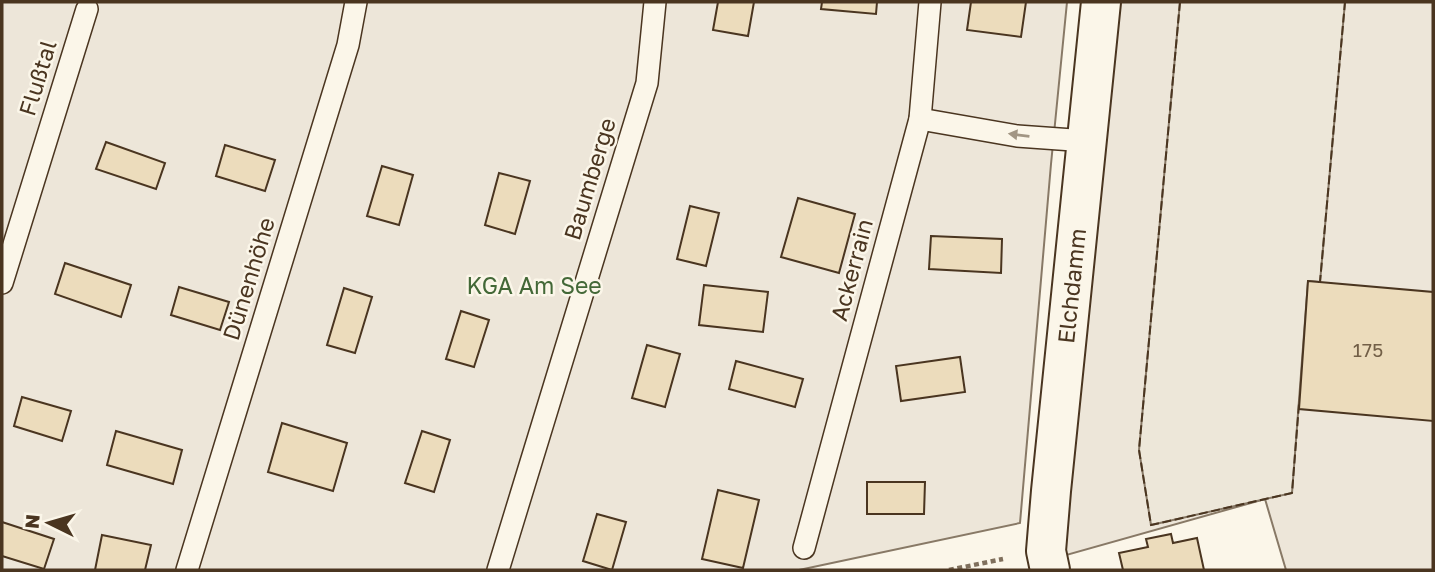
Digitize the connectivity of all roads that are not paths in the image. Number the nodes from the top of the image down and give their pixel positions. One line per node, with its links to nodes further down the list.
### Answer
1 (356, 2): 11 (lane, Dünenhöhe)
2 (655, 2): 12 (lane, Baumberge)
3 (930, 2): 6 (lane, Ackerrain)
4 (1101, 2): 7 (street, Elchdamm)
5 (87, 9): 8 (lane, Flußtal)
6 (920, 119): 7 (lane, one-way to 6); 9 (lane, Ackerrain)
7 (1087, 141): 10 (street, Elchdamm)
8 (2, 284)
9 (804, 548)
10 (1048, 561)
11 (187, 570)
12 (498, 570)

